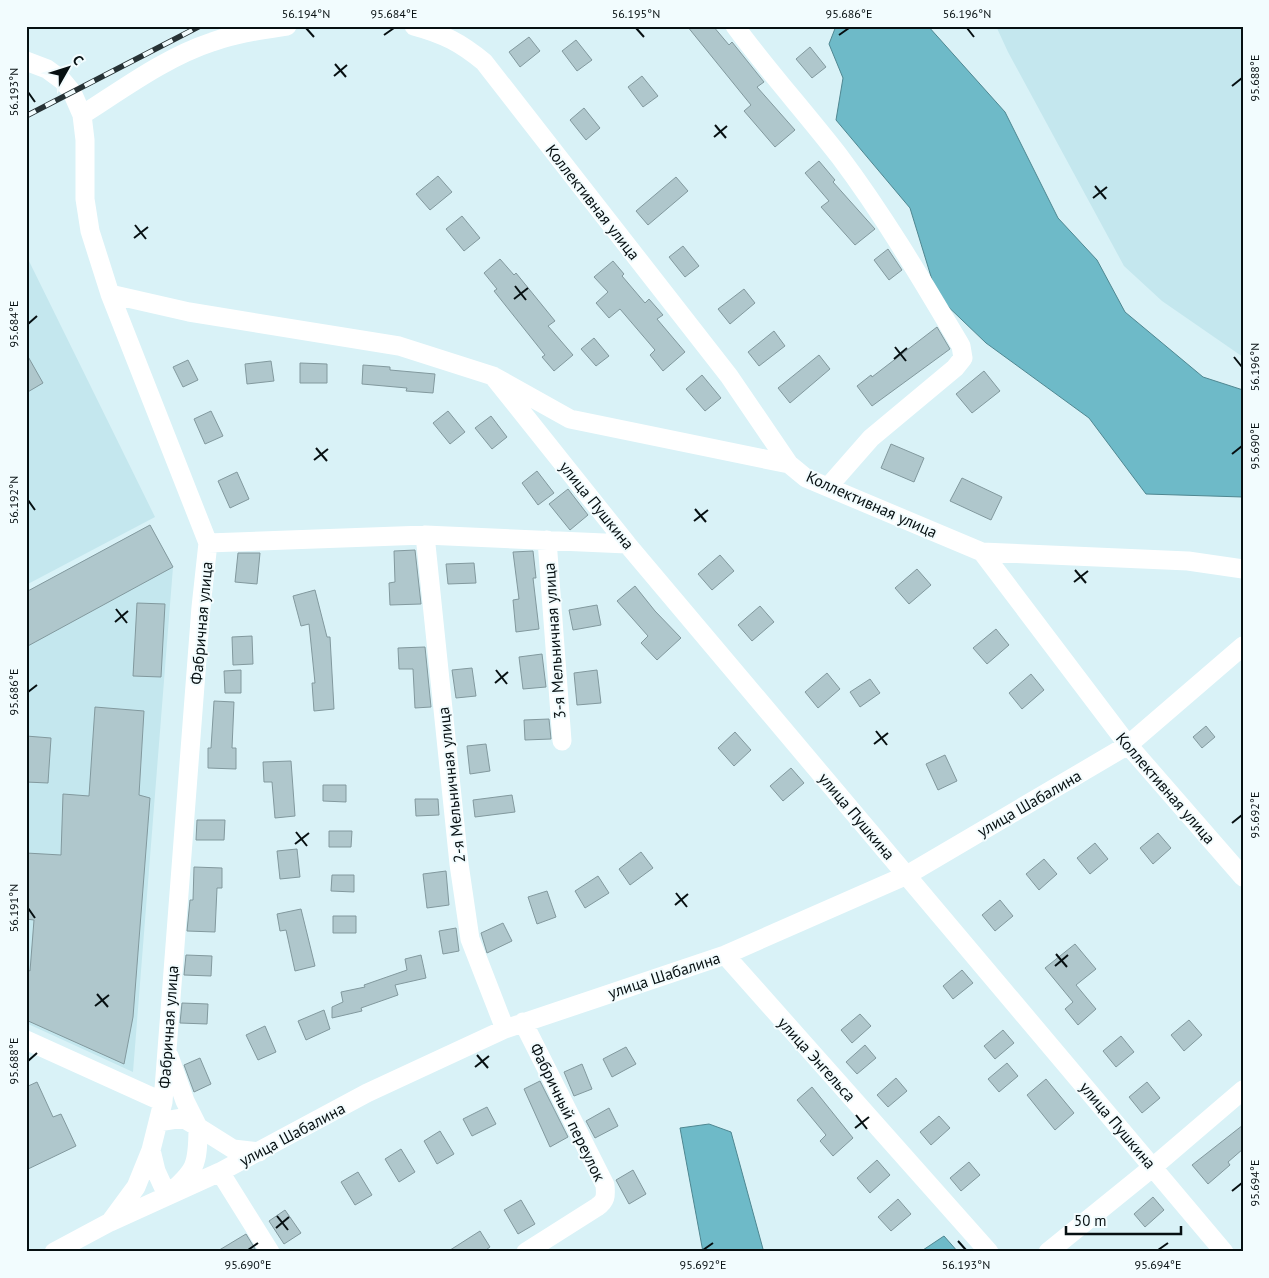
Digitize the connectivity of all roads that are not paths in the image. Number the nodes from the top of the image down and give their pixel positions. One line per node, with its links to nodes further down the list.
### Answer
1 (287, 26): 5 (street)
2 (414, 26): 8 (street, Коллективная улица)
3 (736, 26): 9 (street)
4 (26, 61): 5 (street, Фабричная улица)
5 (82, 115): 6 (street, Фабричная улица)
6 (110, 294): 7 (street); 12 (street, Фабричная улица)
7 (493, 376): 8 (street); 13 (street, улица Пушкина)
8 (789, 464): 9 (street, Коллективная улица)
9 (828, 487): 14 (street, Коллективная улица)
10 (425, 535): 11 (street); 12 (street); 23 (street, 2-я Мельничная улица)
11 (547, 540): 13 (street); 17 (street, 3-я Мельничная улица)
12 (208, 543): 25 (street, Фабричная улица)
13 (627, 544): 19 (street, улица Пушкина)
14 (982, 552): 15 (street); 18 (street, Коллективная улица)
15 (1243, 568)
16 (1243, 646): 18 (street, улица Шабалина)
17 (562, 741)
18 (1128, 745): 19 (street, улица Шабалина); 20 (street, Коллективная улица)
19 (906, 875): 21 (street, улица Шабалина); 32 (street, улица Пушкина)
20 (1243, 877)
21 (725, 955): 22 (street, улица Шабалина); 39 (street, улица Энгельса)
22 (523, 1022): 23 (street, улица Шабалина); 38 (street, Фабричный переулок)
23 (505, 1029): 31 (street, улица Шабалина)
24 (26, 1040): 27 (street)
25 (166, 1050): 27 (street, Фабричная улица); 29 (street)
26 (1243, 1090): 32 (street)
27 (163, 1102): 28 (street, Фабричная улица)
28 (158, 1122): 29 (street); 30 (street, Фабричная улица)
29 (198, 1127): 31 (street); 34 (street)
30 (151, 1150): 34 (street); 35 (street, Фабричная улица)
31 (259, 1152): 33 (street, улица Шабалина)
32 (1153, 1167): 40 (street); 41 (street, улица Пушкина)
33 (220, 1172): 34 (street, улица Шабалина); 37 (street)
34 (167, 1195): 35 (street, улица Шабалина)
35 (110, 1222): 36 (street, улица Шабалина)
36 (54, 1252)
37 (270, 1252)
38 (526, 1252)
39 (990, 1252)
40 (1048, 1252)
41 (1224, 1252)

